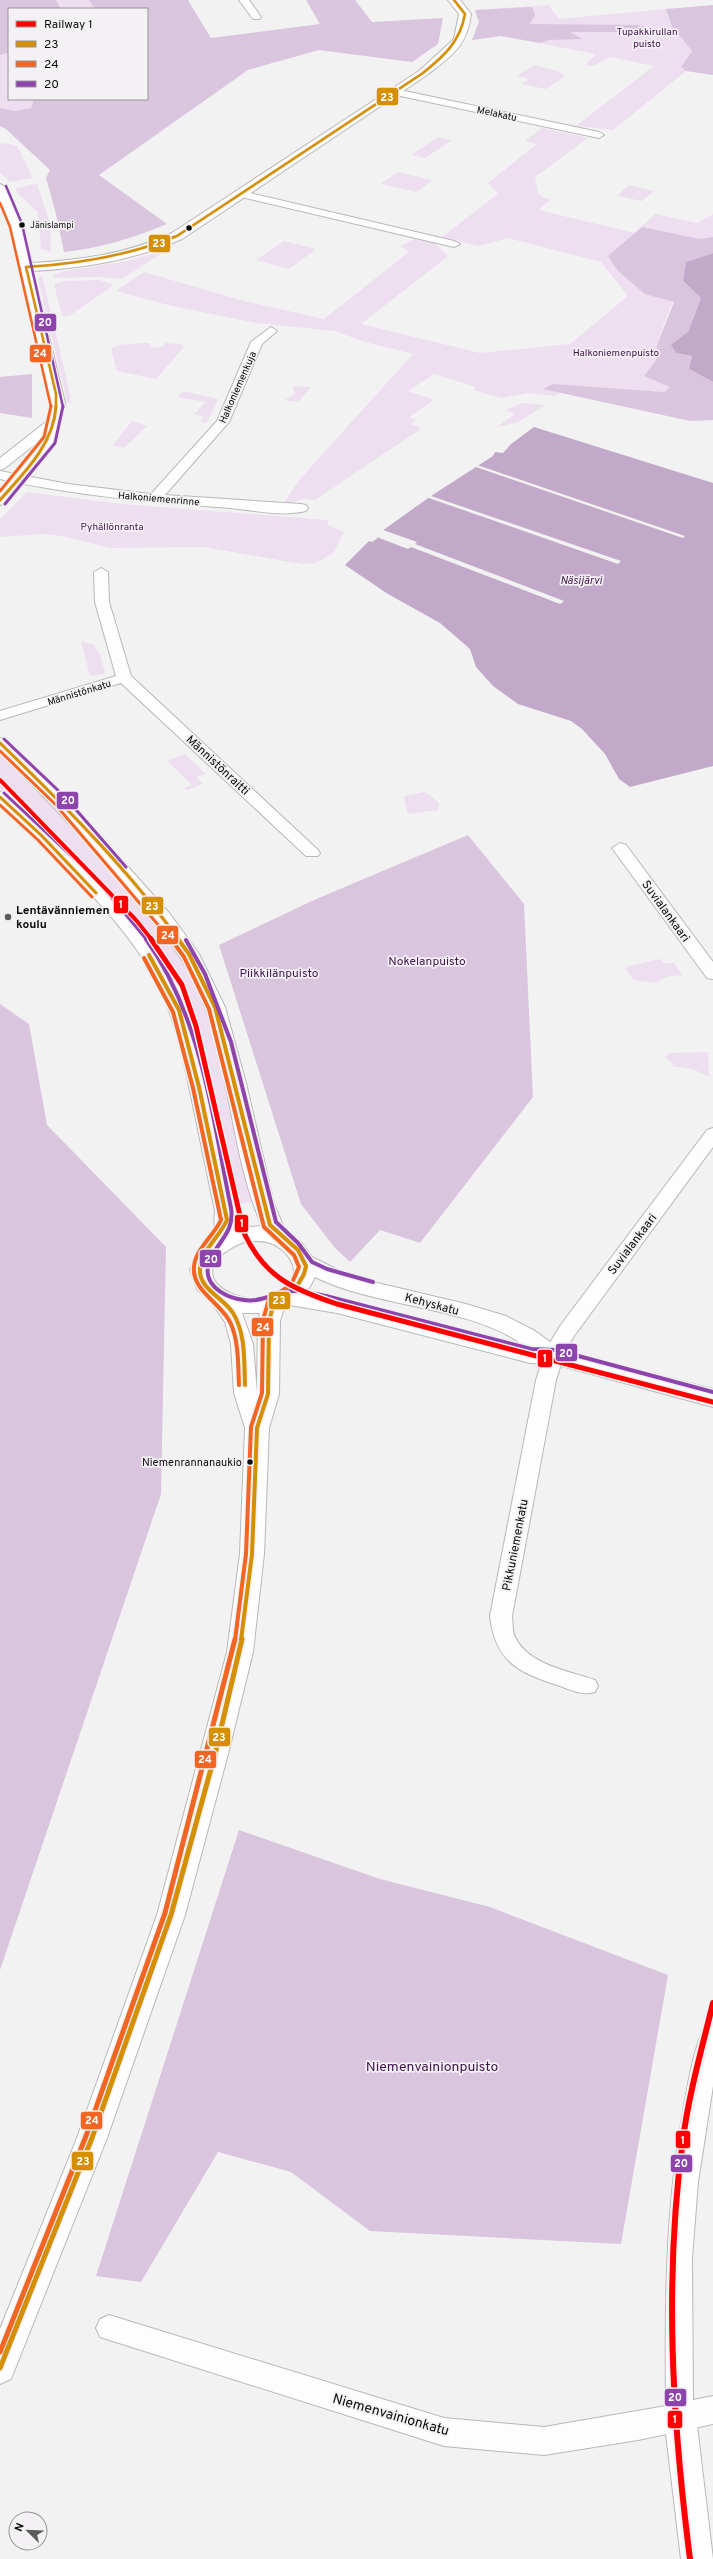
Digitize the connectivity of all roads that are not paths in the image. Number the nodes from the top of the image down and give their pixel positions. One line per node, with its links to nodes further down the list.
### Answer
1 (244, 0): 3 (street)
2 (454, 0): 4 (main road)
3 (256, 17)
4 (395, 92): 5 (street, Melakatu); 7 (main road)
5 (599, 135)
6 (0, 188): 9 (main road)
7 (241, 194): 8 (street); 9 (main road)
8 (454, 244)
9 (26, 267): 11 (main road)
10 (271, 331): 15 (street, Halkoniemenkuja)
11 (56, 420): 12 (main road); 14 (main road)
12 (0, 465)
13 (0, 474): 14 (street, Halkoniemenrinne)
14 (18, 479): 15 (street, Halkoniemenrinne); 16 (main road)
15 (155, 498): 17 (street, Halkoniemenrinne)
16 (0, 500)
17 (301, 508)
18 (101, 572): 19 (street, Männistönkatu)
19 (124, 678): 20 (street, Männistönkatu); 24 (street, Männistönraitti)
20 (0, 716)
21 (0, 743): 27 (main road)
22 (0, 797): 28 (main road)
23 (620, 848): 25 (street, Suvialankaari)
24 (312, 853)
25 (713, 974)
26 (713, 1134): 32 (street, Suvialankaari)
27 (277, 1236): 28 (main road); 29 (main road)
28 (215, 1245): 30 (main road)
29 (305, 1263): 31 (main road); 32 (main road, Kehyskatu)
30 (221, 1300): 31 (main road); 34 (main road)
31 (280, 1300): 32 (main road, Kehyskatu); 34 (main road)
32 (554, 1356): 33 (main road, Kehyskatu); 35 (street, Pikkuniemenkatu)
33 (713, 1398)
34 (257, 1428): 38 (main road)
35 (587, 1686)
36 (713, 2035): 40 (street)
37 (109, 2328): 40 (street, Niemenvainionkatu)
38 (0, 2368)
39 (713, 2410): 40 (street, Niemenvainionkatu)
40 (680, 2417): 41 (main road)
41 (697, 2559)

